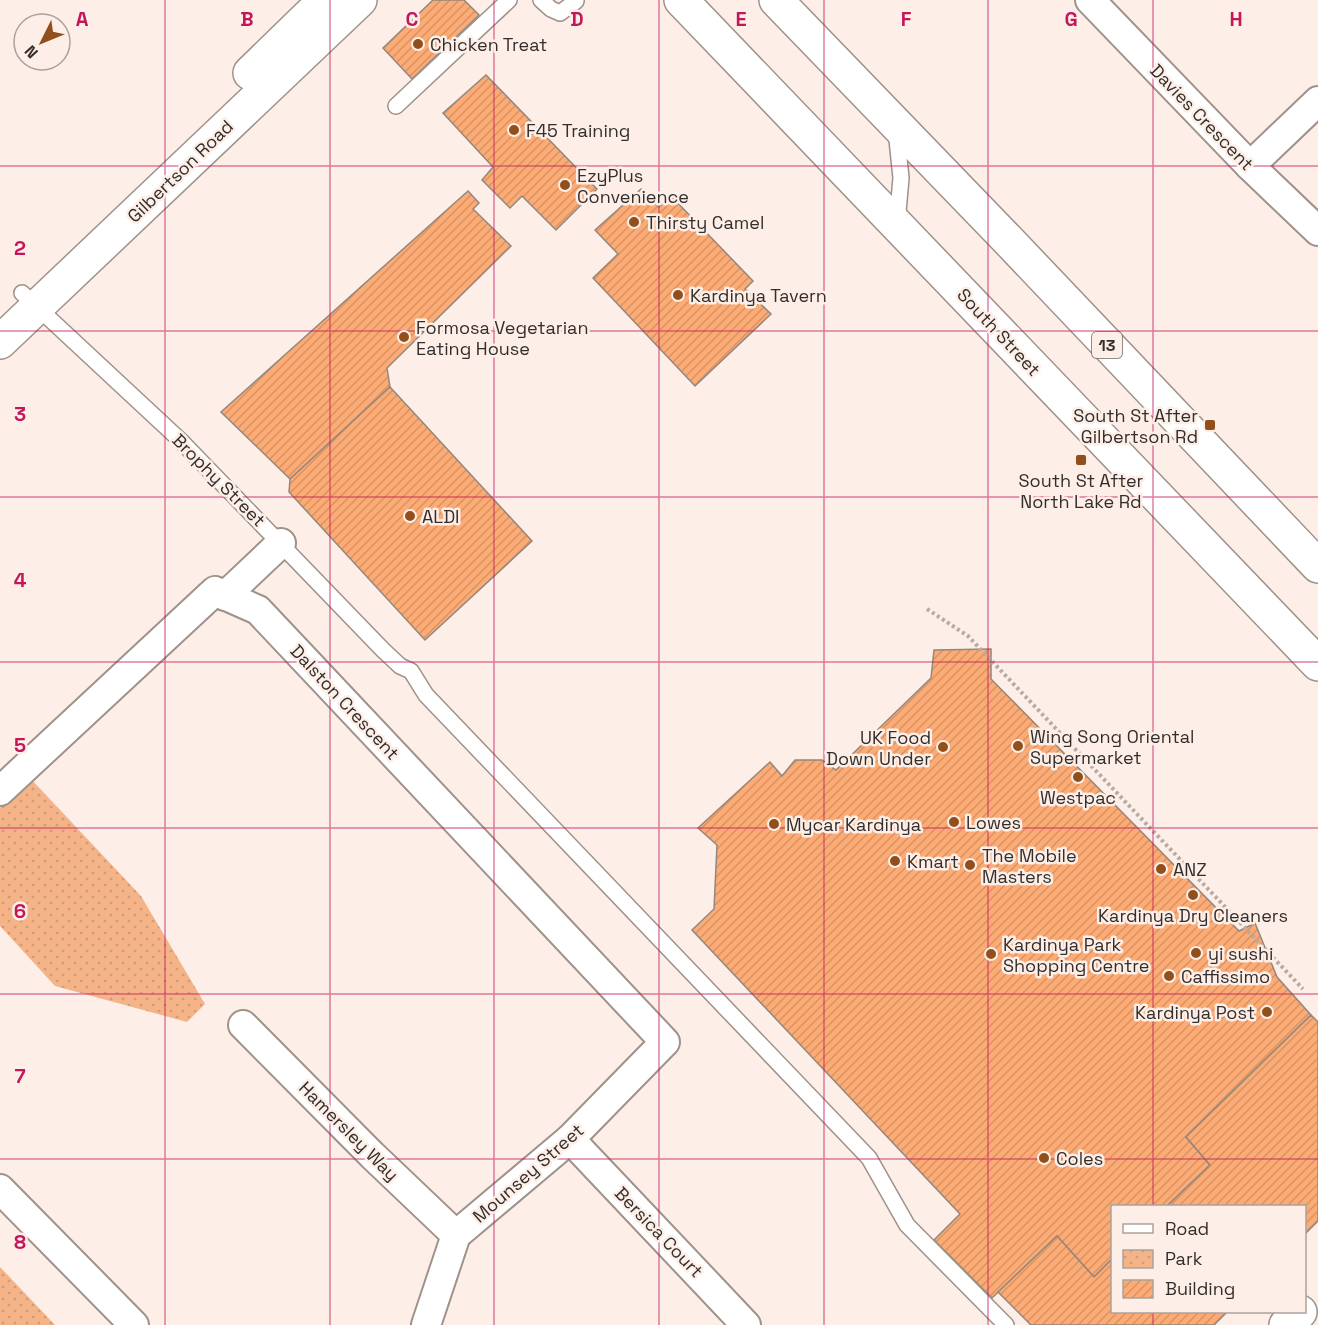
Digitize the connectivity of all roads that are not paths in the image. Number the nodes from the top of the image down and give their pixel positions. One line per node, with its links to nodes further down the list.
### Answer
1 (325, 0): 15 (main road, Gilbertson Road)
2 (360, 0): 15 (main road, Gilbertson Road)
3 (509, 0): 10 (lane)
4 (541, 0): 8 (lane)
5 (681, 0): 13 (main road, South Street)
6 (776, 0): 11 (main road, 13)
7 (1090, 0): 12 (street, Davies Crescent)
8 (576, 2)
9 (1318, 101): 12 (street)
10 (396, 106)
11 (896, 124): 13 (lane); 18 (main road, 13)
12 (1250, 166): 14 (street, Davies Crescent)
13 (897, 224): 20 (main road, South Street)
14 (1318, 231)
15 (19, 305): 16 (main road, Gilbertson Road); 17 (lane, Brophy Street)
16 (0, 342)
17 (281, 543): 19 (street); 33 (lane, Brophy Street)
18 (1318, 566)
19 (225, 596): 21 (street); 23 (street, Dalston Crescent)
20 (1318, 664)
21 (0, 791)
22 (243, 1025): 26 (street, Hamersley Way)
23 (665, 1042): 24 (street, Mounsey Street)
24 (570, 1139): 26 (street, Mounsey Street); 32 (street, Bersica Court)
25 (0, 1189): 30 (street)
26 (456, 1235): 31 (street, Mounsey Street)
27 (1318, 1294): 28 (main road)
28 (1306, 1306)
29 (1298, 1313): 34 (main road)
30 (134, 1325)
31 (426, 1325)
32 (746, 1325)
33 (1006, 1325)
34 (1286, 1325)

